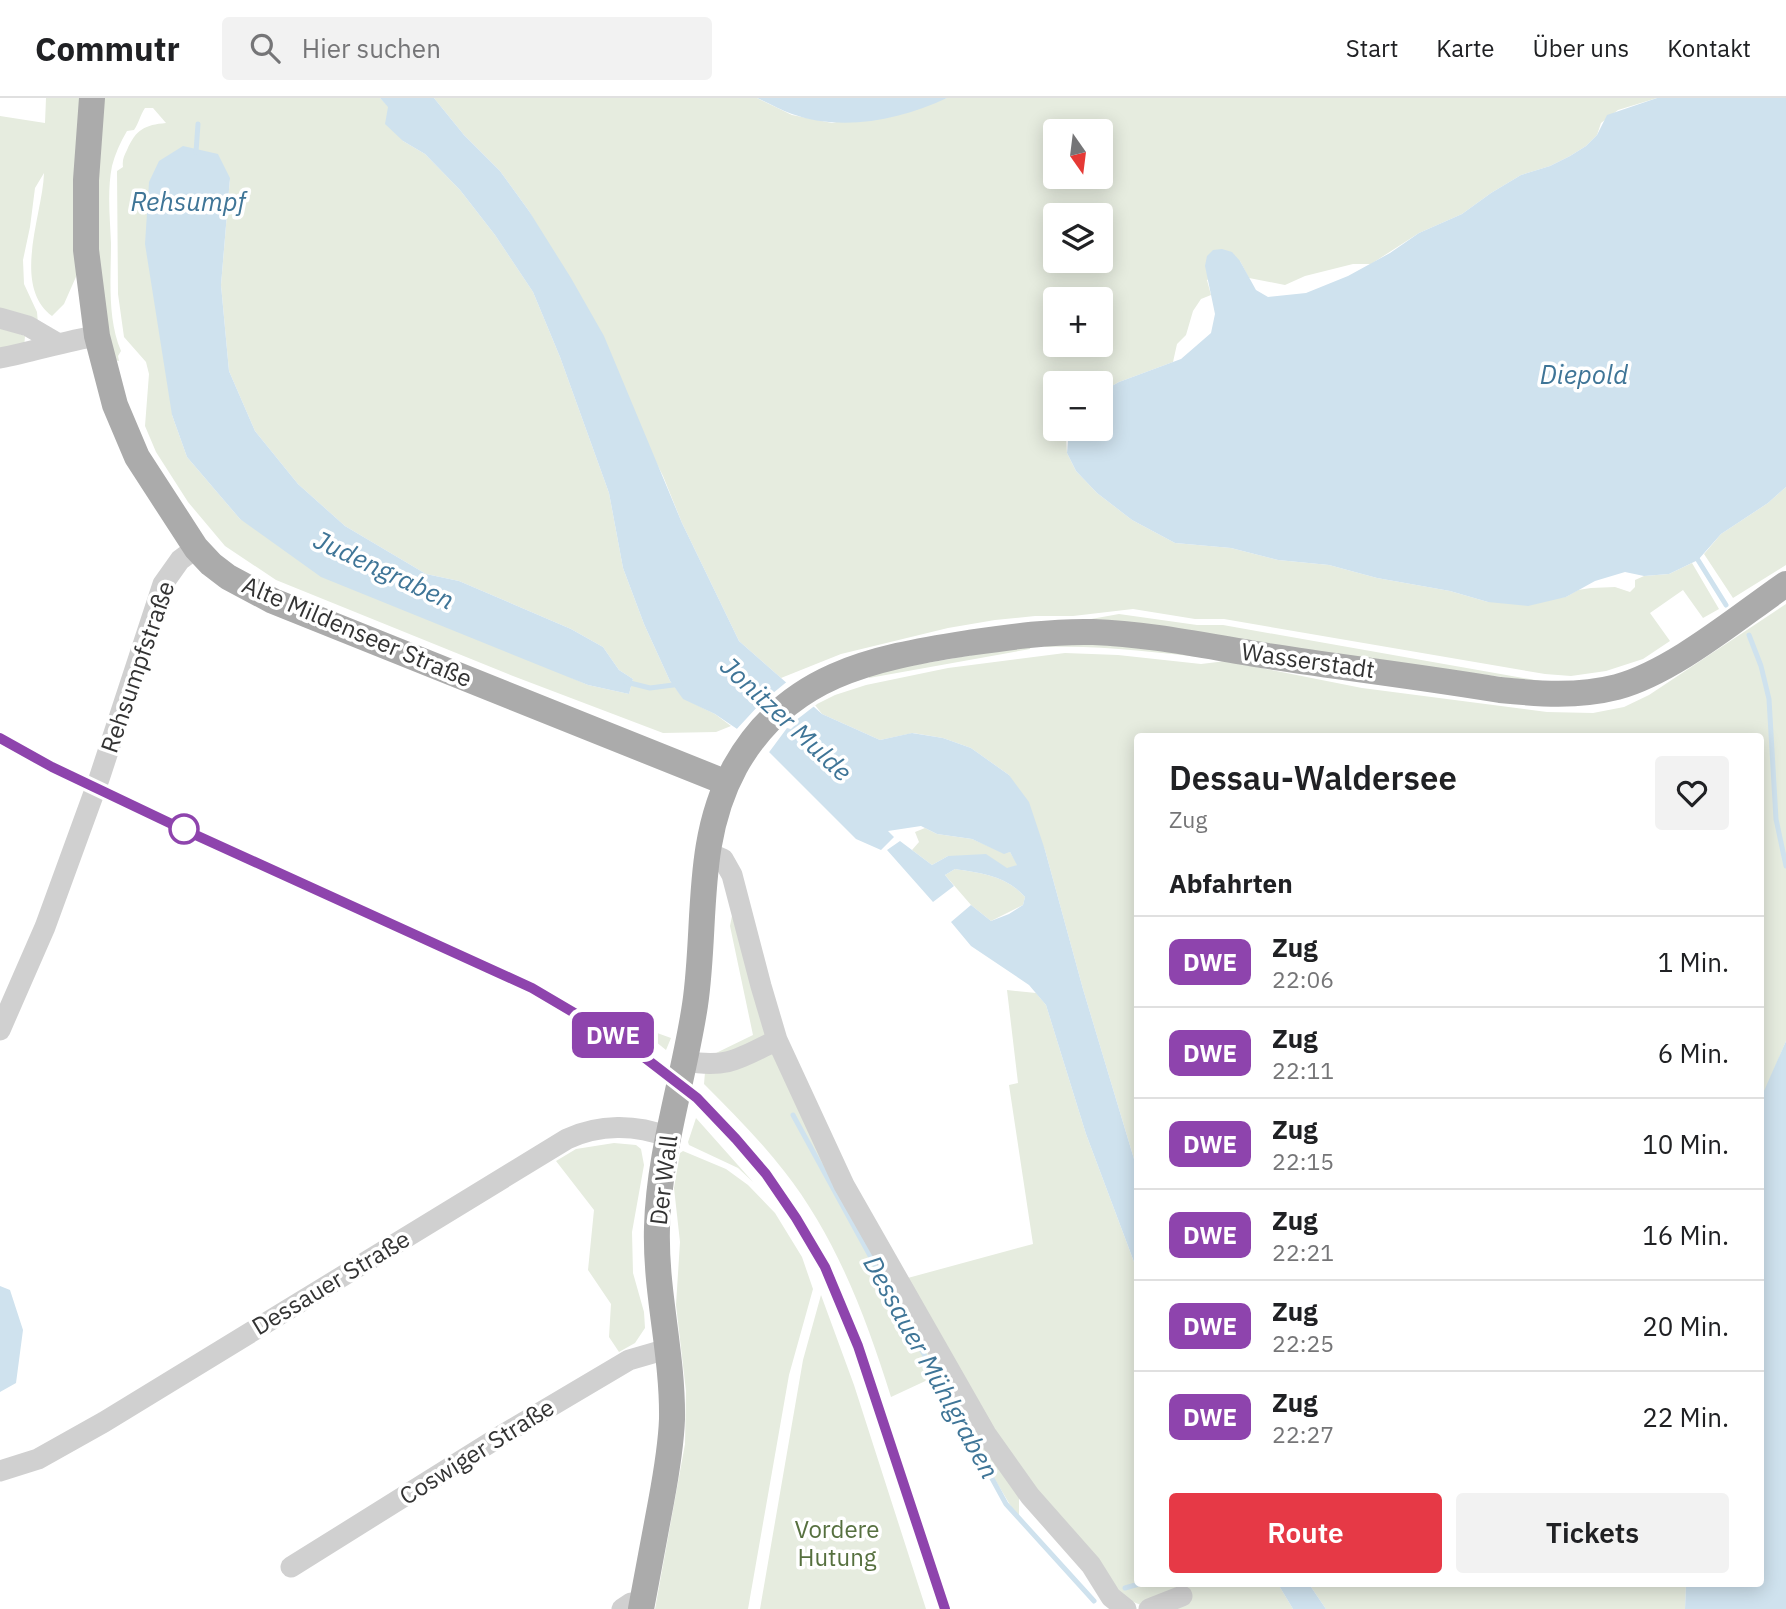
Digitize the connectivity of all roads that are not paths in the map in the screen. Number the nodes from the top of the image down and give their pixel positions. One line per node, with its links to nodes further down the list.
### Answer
1 (92, 98): 3 (main road, Alte Mildenseer Straße)
2 (0, 317): 4 (street)
3 (95, 325): 4 (street); 6 (main road, Alte Mildenseer Straße)
4 (57, 343): 5 (street)
5 (0, 358)
6 (196, 548): 9 (main road, Alte Mildenseer Straße); 11 (street, Rehsumpfstraße)
7 (1786, 584): 8 (main road, Wasserstadt)
8 (741, 757): 9 (main road, Der Wall)
9 (727, 783): 10 (main road, Der Wall)
10 (707, 852): 12 (street); 13 (main road, Der Wall)
11 (0, 1030)
12 (777, 1040): 13 (street); 20 (street)
13 (685, 1061): 14 (main road, Der Wall)
14 (668, 1137): 15 (main road, Der Wall); 16 (street, Dessauer Straße)
15 (667, 1349): 17 (street, Coswiger Straße); 19 (main road, Der Wall)
16 (0, 1471)
17 (291, 1567)
18 (1182, 1596): 21 (street)
19 (635, 1607)
20 (1126, 1609)
21 (1149, 1609)

